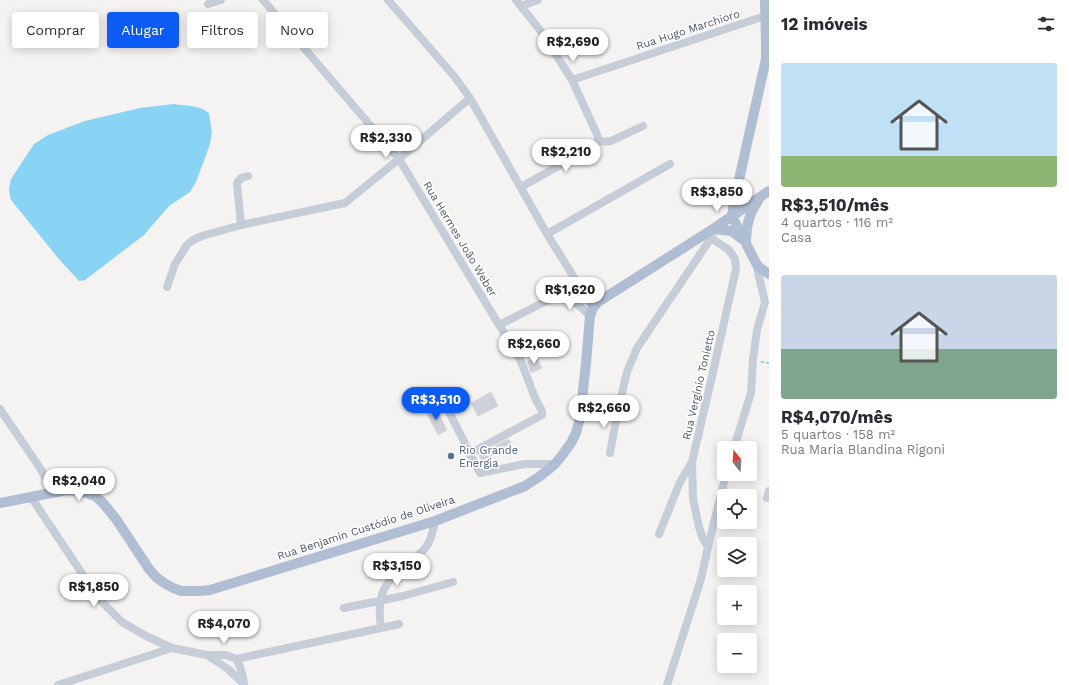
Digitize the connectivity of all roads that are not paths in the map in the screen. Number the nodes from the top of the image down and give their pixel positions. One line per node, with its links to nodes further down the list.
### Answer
1 (220, 0): 7 (street)
2 (263, 0): 13 (street, Rua Hermes João Weber)
3 (388, 0): 10 (street)
4 (538, 0): 6 (street)
5 (765, 0): 8 (main road)
6 (518, 3): 9 (street)
7 (208, 4)
8 (765, 16): 9 (street, Rua Hugo Marchioro); 18 (main road)
9 (572, 80): 12 (street)
10 (470, 98): 13 (street); 16 (street)
11 (643, 126): 12 (street)
12 (598, 142): 16 (street)
13 (399, 159): 19 (street); 30 (street, Rua Hermes João Weber)
14 (670, 164): 21 (street)
15 (248, 176): 19 (street)
16 (521, 187): 21 (street)
17 (765, 193): 18 (main road); 22 (main road)
18 (732, 216): 20 (main road); 22 (main road)
19 (242, 225): 26 (street)
20 (712, 233): 22 (main road); 29 (main road); 34 (street); 36 (street, Rua Vergínio Tonietto)
21 (547, 234): 25 (street)
22 (746, 244): 23 (main road)
23 (756, 263): 24 (main road); 28 (street)
24 (769, 274)
25 (577, 284): 27 (street); 29 (street)
26 (167, 287)
27 (554, 297): 29 (street); 30 (street)
28 (767, 300): 33 (street)
29 (591, 312): 37 (main road, Rua Benjamin Custódio de Oliveira)
30 (499, 325): 35 (street, Rua Hermes João Weber)
31 (442, 398): 35 (street)
32 (0, 409): 39 (street)
33 (736, 441)
34 (610, 453)
35 (469, 454): 37 (street)
36 (692, 462): 43 (street); 44 (street, Rua Vergínio Tonietto)
37 (555, 464): 42 (main road, Rua Benjamin Custódio de Oliveira)
38 (724, 481): 44 (street)
39 (56, 492): 40 (main road, Rua Benjamin Custódio de Oliveira); 42 (main road, Rua Benjamin Custódio de Oliveira)
40 (31, 497): 41 (main road, Rua Benjamin Custódio de Oliveira); 50 (street)
41 (0, 503)
42 (436, 521): 46 (street)
43 (659, 534)
44 (708, 547): 55 (street)
45 (453, 582): 46 (street)
46 (380, 601): 47 (street); 49 (street)
47 (344, 608)
48 (399, 624): 49 (street)
49 (381, 628): 52 (street)
50 (172, 648): 51 (street); 53 (street)
51 (207, 655): 52 (street); 54 (street)
52 (236, 659): 54 (street)
53 (58, 685)
54 (244, 685)
55 (667, 685)

